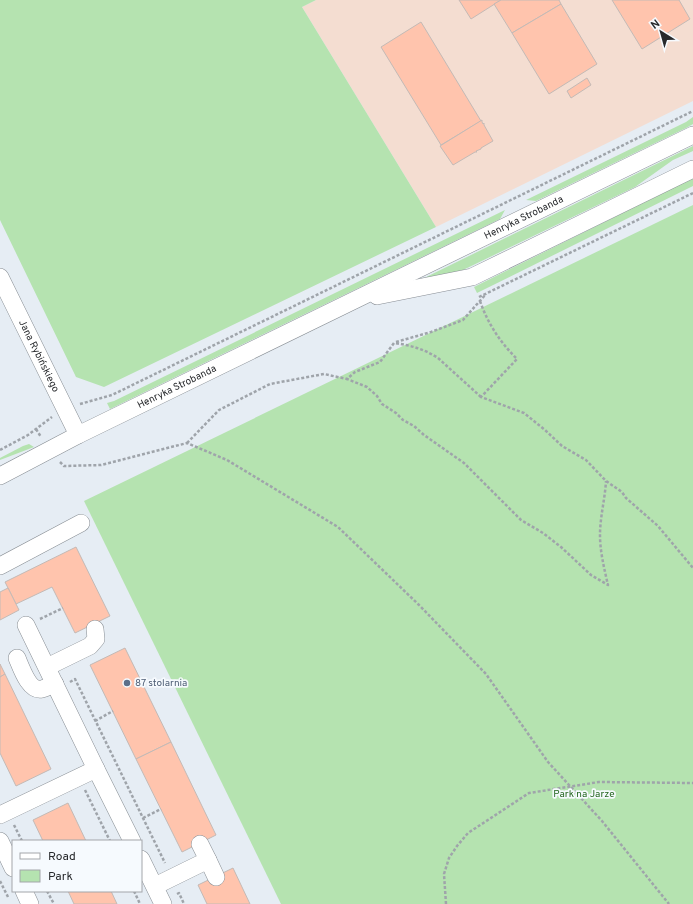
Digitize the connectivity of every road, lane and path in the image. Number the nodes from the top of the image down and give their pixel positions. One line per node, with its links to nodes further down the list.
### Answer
1 (693, 111): 13 (path)
2 (693, 135): 8 (street, Henryka Strobanda)
3 (693, 169): 8 (street, Henryka Strobanda)
4 (693, 193): 6 (path)
5 (0, 277): 15 (street, Jana Rybińskiego)
6 (487, 293): 7 (path); 9 (path)
7 (479, 297)
8 (355, 301): 15 (street, Henryka Strobanda)
9 (480, 301): 10 (path); 12 (path)
10 (394, 343): 11 (path); 12 (path)
11 (347, 379): 16 (path); 20 (path)
12 (481, 397): 20 (path)
13 (78, 405)
14 (56, 416): 17 (path)
15 (78, 436): 18 (street, Henryka Strobanda)
16 (187, 443): 18 (path); 35 (path)
17 (0, 450)
18 (49, 450): 19 (street, Henryka Strobanda)
19 (0, 476)
20 (606, 481): 23 (path)
21 (81, 523): 22 (street)
22 (0, 566)
23 (693, 568)
24 (63, 608): 25 (path)
25 (26, 625): 28 (street)
26 (96, 629): 28 (street)
27 (17, 658): 29 (street)
28 (47, 667): 29 (street)
29 (56, 686): 31 (path); 32 (street)
30 (113, 711): 31 (path)
31 (95, 721): 38 (path)
32 (96, 769): 33 (street); 40 (street)
33 (79, 777): 37 (street); 39 (path)
34 (693, 783): 35 (path)
35 (570, 786): 56 (path); 57 (path)
36 (161, 809): 38 (path)
37 (0, 815)
38 (143, 818): 45 (path)
39 (110, 840)
40 (132, 840)
41 (0, 841): 44 (street)
42 (200, 844): 43 (street)
43 (208, 860): 45 (street); 46 (street)
44 (12, 866)
45 (148, 873): 55 (street)
46 (216, 877)
47 (0, 881): 51 (path)
48 (24, 892): 52 (street)
49 (48, 892): 53 (path)
50 (134, 892): 54 (path)
51 (9, 899)
52 (30, 904)
53 (54, 904)
54 (140, 904)
55 (163, 904)
56 (446, 904)
57 (668, 904)

